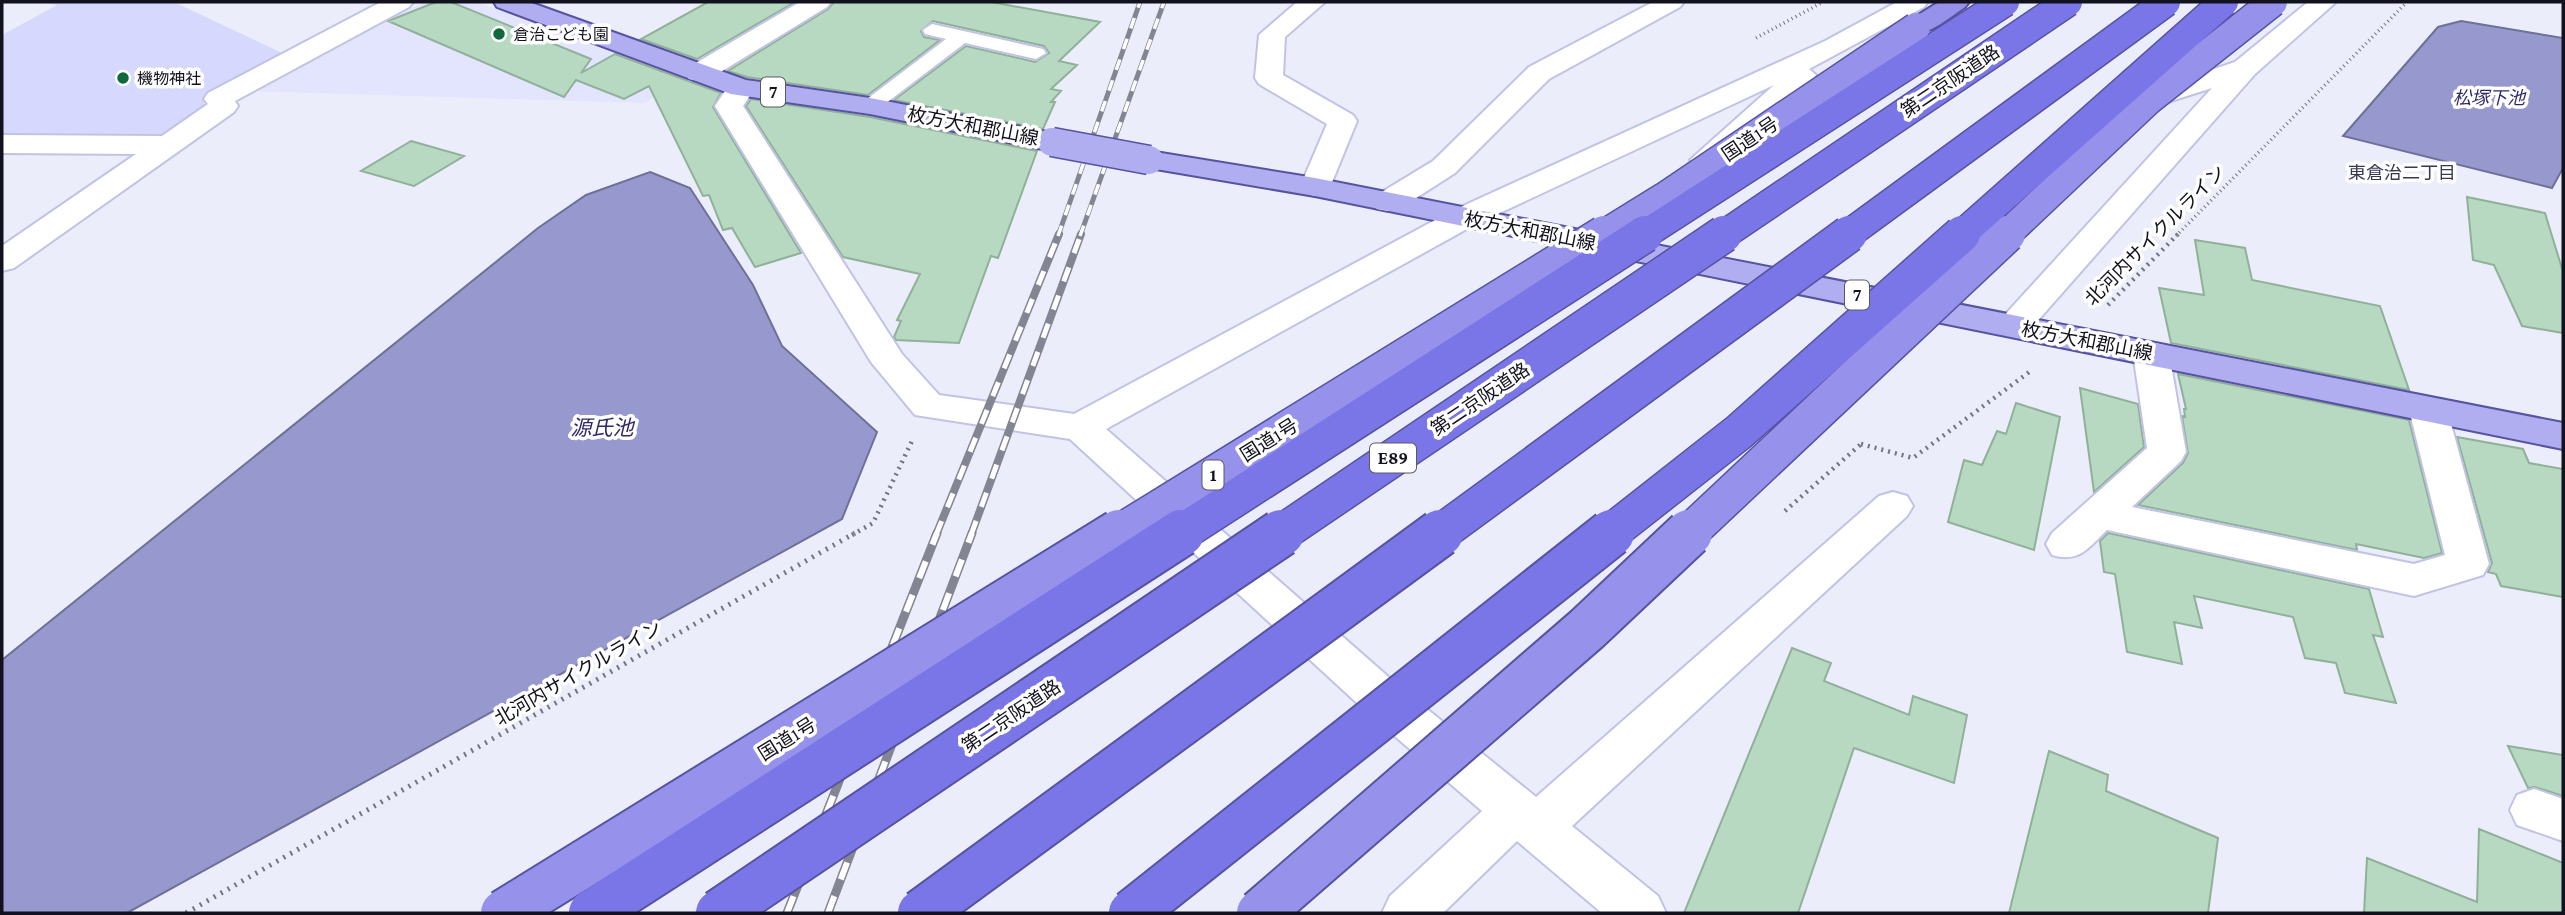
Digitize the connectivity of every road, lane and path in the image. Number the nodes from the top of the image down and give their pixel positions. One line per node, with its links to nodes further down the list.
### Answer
1 (400, 2): 25 (street)
2 (506, 2): 20 (main road, 枚方大和郡山線 / 7)
3 (818, 2): 20 (street)
4 (1311, 2): 26 (street)
5 (1671, 2): 28 (street)
6 (1956, 2): 14 (highway, 国道1号 / 1)
7 (2005, 2): 47 (highway, bridge)
8 (2067, 2): 48 (highway, 第二京阪道路 / E89, bridge)
9 (2166, 2): 49 (highway, bridge)
10 (2224, 2): 50 (highway, bridge)
11 (2273, 2): 22 (highway, bridge)
12 (2323, 2): 19 (street)
13 (2407, 2): 33 (path, 北河内サイクルライン)
14 (1915, 15): 17 (street); 27 (highway, 国道1号 / 1, bridge)
15 (932, 30): 16 (lane)
16 (961, 37): 18 (lane); 23 (lane)
17 (1834, 47): 27 (street); 29 (street)
18 (1035, 53)
19 (2245, 68): 22 (street); 32 (street)
20 (699, 73): 21 (main road, 枚方大和郡山線 / 7)
21 (741, 88): 23 (main road, 枚方大和郡山線 / 7); 35 (street)
22 (2150, 100): 51 (highway, bridge)
23 (870, 106): 26 (main road, 枚方大和郡山線 / 7, bridge)
24 (2, 144): 25 (street)
25 (171, 145): 30 (street)
26 (1315, 187): 28 (main road, 枚方大和郡山線 / 7)
27 (1664, 197): 46 (highway, 国道1号 / 1, bridge)
28 (1388, 202): 29 (main road, 枚方大和郡山線 / 7)
29 (1463, 218): 31 (main road, 枚方大和郡山線 / 7); 37 (street)
30 (2, 261)
31 (1881, 300): 32 (main road, 枚方大和郡山線 / 7); 43 (street)
32 (2014, 326): 33 (main road, 枚方大和郡山線 / 7)
33 (2075, 338): 34 (main road, 枚方大和郡山線 / 7); 39 (path, 北河内サイクルライン)
34 (2151, 353): 36 (main road, 枚方大和郡山線 / 7); 41 (street)
35 (928, 406): 37 (street); 45 (path, 北河内サイクルライン)
36 (2428, 409): 38 (main road, 枚方大和郡山線 / 7); 41 (street)
37 (1080, 427): 43 (street)
38 (2563, 436)
39 (1861, 444)
40 (1893, 506): 44 (street)
41 (2099, 514): 42 (street)
42 (2067, 544)
43 (1385, 701): 44 (street)
44 (1526, 819): 52 (street); 53 (street)
45 (186, 913)
46 (505, 913)
47 (592, 913)
48 (719, 913)
49 (921, 913)
50 (1132, 913)
51 (1259, 913)
52 (1409, 913)
53 (1640, 913)

